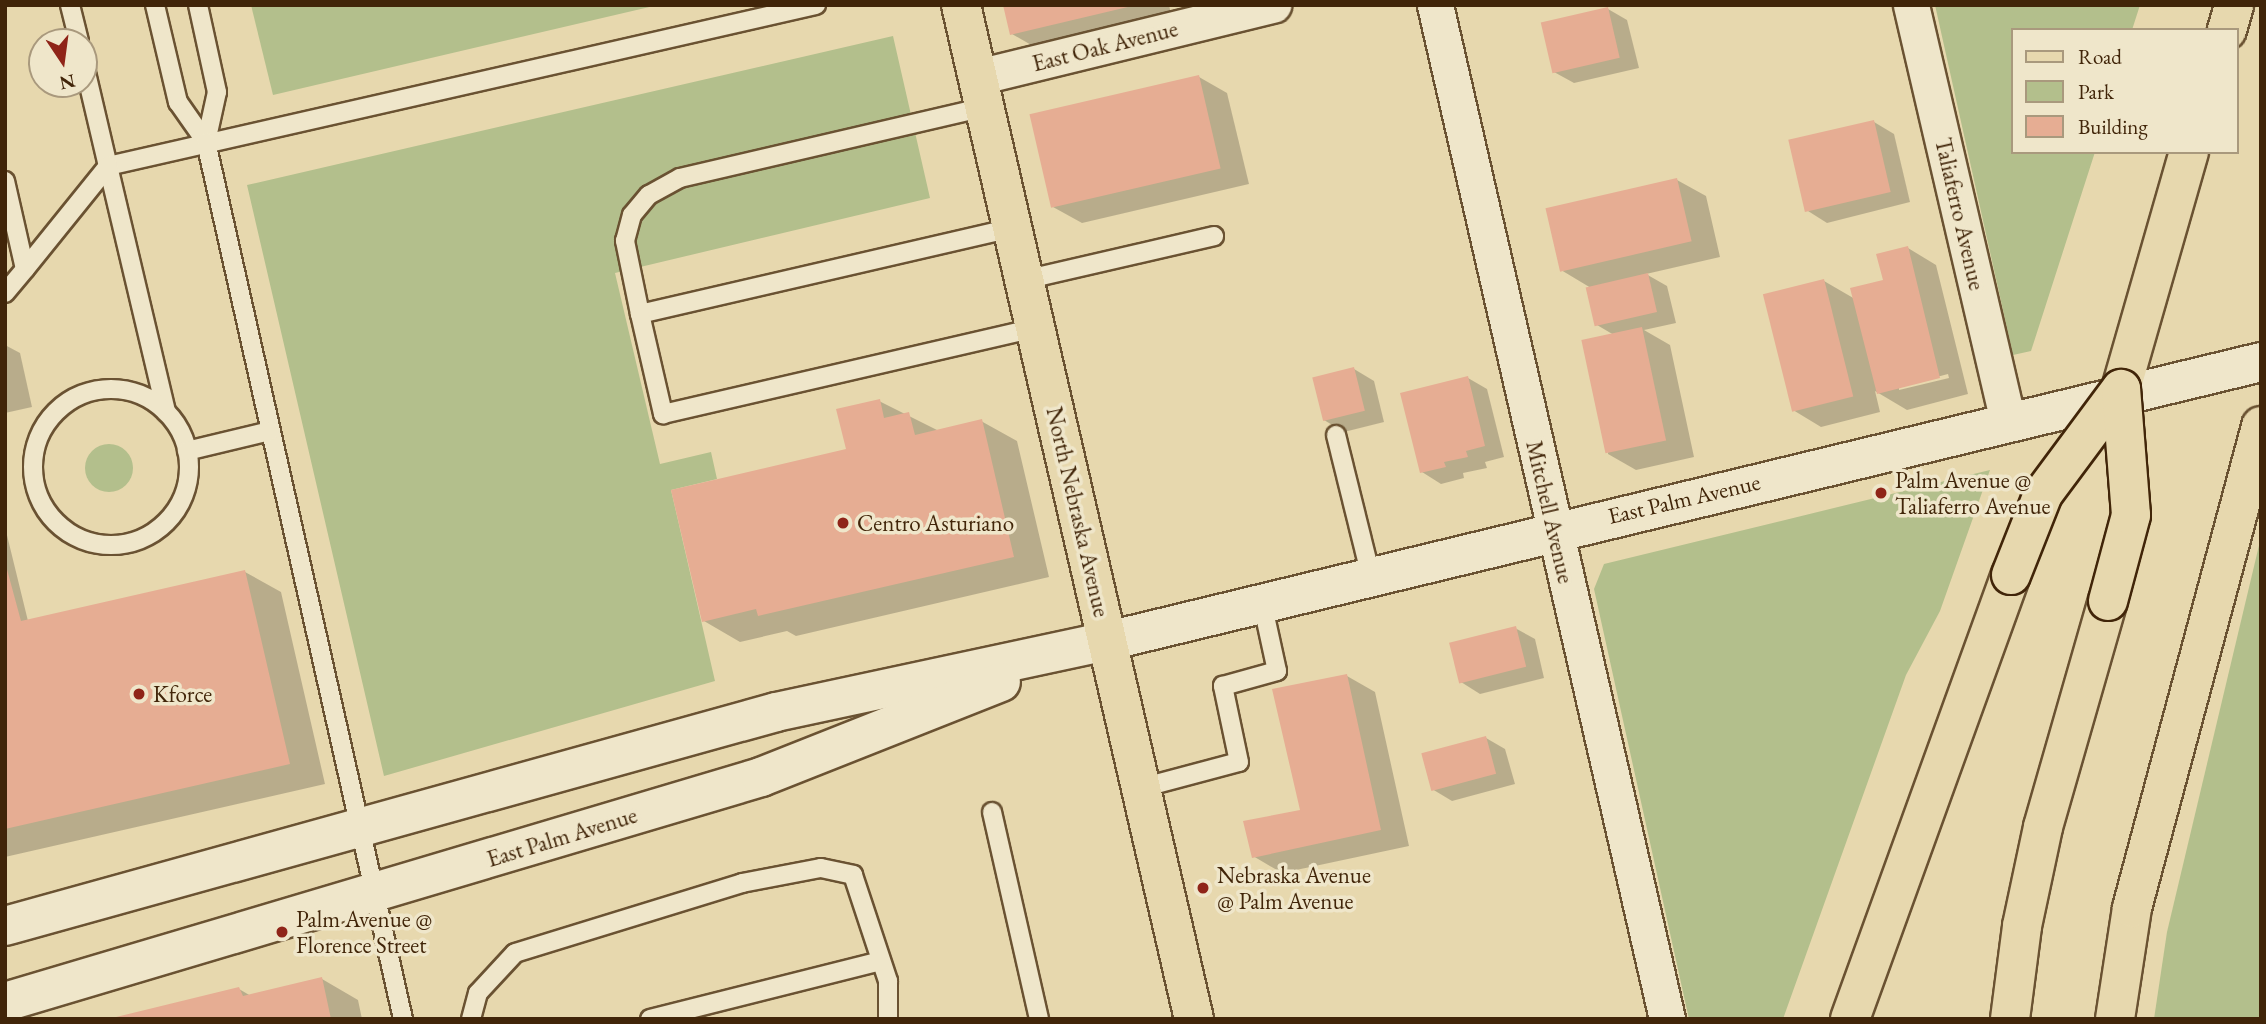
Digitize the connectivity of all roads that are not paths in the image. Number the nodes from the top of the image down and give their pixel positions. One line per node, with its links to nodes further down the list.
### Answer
1 (70, 5): 10 (lane)
2 (155, 5): 14 (lane)
3 (198, 5): 14 (lane)
4 (816, 5): 14 (lane)
5 (961, 5): 12 (main road, North Nebraska Avenue)
6 (1273, 5): 12 (street, East Oak Avenue)
7 (1435, 5): 33 (street, Mitchell Avenue)
8 (1911, 5): 28 (street, Taliaferro Avenue)
9 (2234, 5): 11 (main road)
10 (76, 28)
11 (2228, 28)
12 (980, 92): 18 (main road, North Nebraska Avenue); 23 (lane)
13 (92, 98): 16 (lane)
14 (206, 142): 16 (lane); 30 (lane)
15 (2188, 154): 26 (main road)
16 (108, 166): 20 (lane); 27 (lane)
17 (5, 181): 20 (lane)
18 (1012, 228): 21 (main road, North Nebraska Avenue); 23 (lane)
19 (1213, 236): 21 (lane)
20 (25, 268): 22 (lane)
21 (1024, 280): 24 (main road, North Nebraska Avenue)
22 (5, 293)
23 (640, 314): 24 (lane)
24 (1035, 328): 36 (main road, North Nebraska Avenue)
25 (2261, 362): 28 (street, East Palm Avenue)
26 (2121, 389): 51 (main road, bridge); 52 (main road, bridge)
27 (166, 412): 32 (lane); 32 (lane)
28 (2008, 422): 33 (street, East Palm Avenue)
29 (2261, 426): 53 (main road)
30 (270, 431): 32 (lane); 39 (lane)
31 (1336, 435): 34 (lane)
32 (187, 451)
33 (1555, 530): 34 (street, East Palm Avenue); 50 (street, Mitchell Avenue)
34 (1371, 576): 35 (street, East Palm Avenue)
35 (1262, 602): 36 (street, East Palm Avenue); 37 (lane)
36 (1108, 641): 37 (main road, North Nebraska Avenue); 39 (street, East Palm Avenue); 40 (street, East Palm Avenue)
37 (1141, 788): 49 (main road, North Nebraska Avenue)
38 (992, 812): 48 (lane)
39 (358, 825): 40 (lane); 41 (street, East Palm Avenue)
40 (374, 895): 43 (street, East Palm Avenue); 44 (lane)
41 (5, 926)
42 (881, 961): 45 (lane); 46 (lane); 47 (lane)
43 (5, 1002)
44 (403, 1019)
45 (471, 1019)
46 (650, 1019)
47 (888, 1019)
48 (1039, 1019)
49 (1194, 1019)
50 (1667, 1019)
51 (1850, 1019)
52 (2010, 1019)
53 (2115, 1019)

